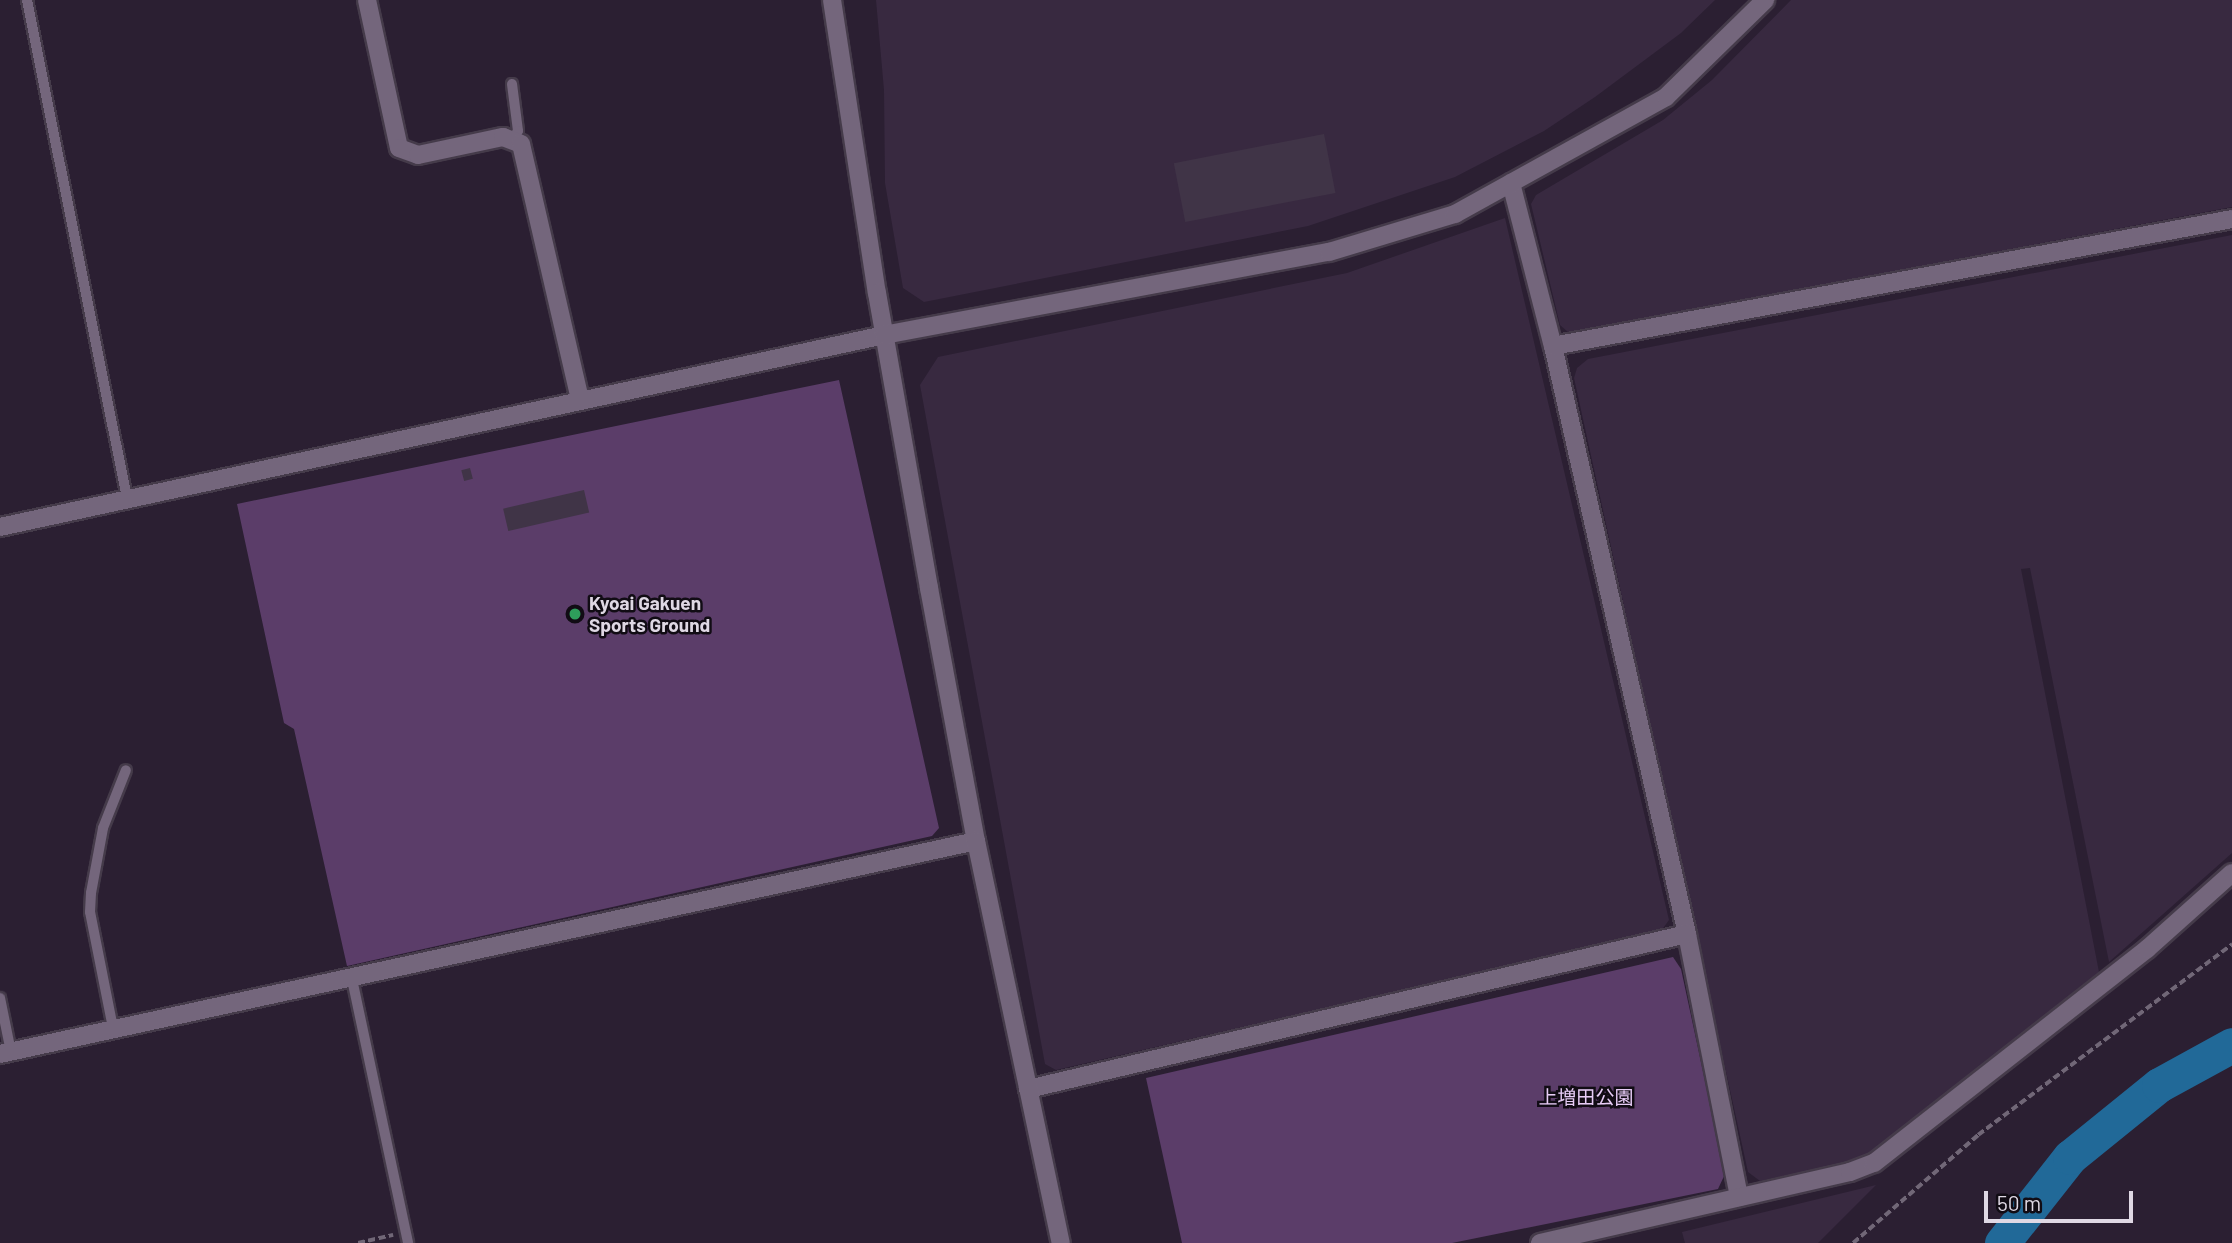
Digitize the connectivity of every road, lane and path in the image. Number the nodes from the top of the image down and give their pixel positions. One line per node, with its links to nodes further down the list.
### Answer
1 (27, 0): 12 (lane)
2 (367, 0): 6 (street)
3 (832, 0): 9 (street)
4 (1765, 0): 7 (street)
5 (512, 84): 6 (lane)
6 (514, 137): 11 (street)
7 (1511, 183): 9 (street); 10 (street)
8 (2232, 219): 10 (street)
9 (884, 335): 11 (street); 15 (street)
10 (1553, 346): 17 (street)
11 (580, 400): 12 (street)
12 (127, 498): 13 (street)
13 (0, 527)
14 (126, 770): 21 (lane)
15 (976, 841): 19 (street); 23 (street)
16 (2232, 873): 24 (street)
17 (1687, 934): 23 (street); 24 (street)
18 (2232, 944): 29 (path)
19 (352, 979): 21 (street); 25 (lane)
20 (0, 998): 22 (lane)
21 (113, 1028): 22 (street)
22 (6, 1053)
23 (1028, 1088): 27 (street)
24 (1739, 1197): 28 (street)
25 (406, 1238): 26 (path)
26 (358, 1243)
27 (1061, 1243)
28 (1544, 1243)
29 (1853, 1243)

